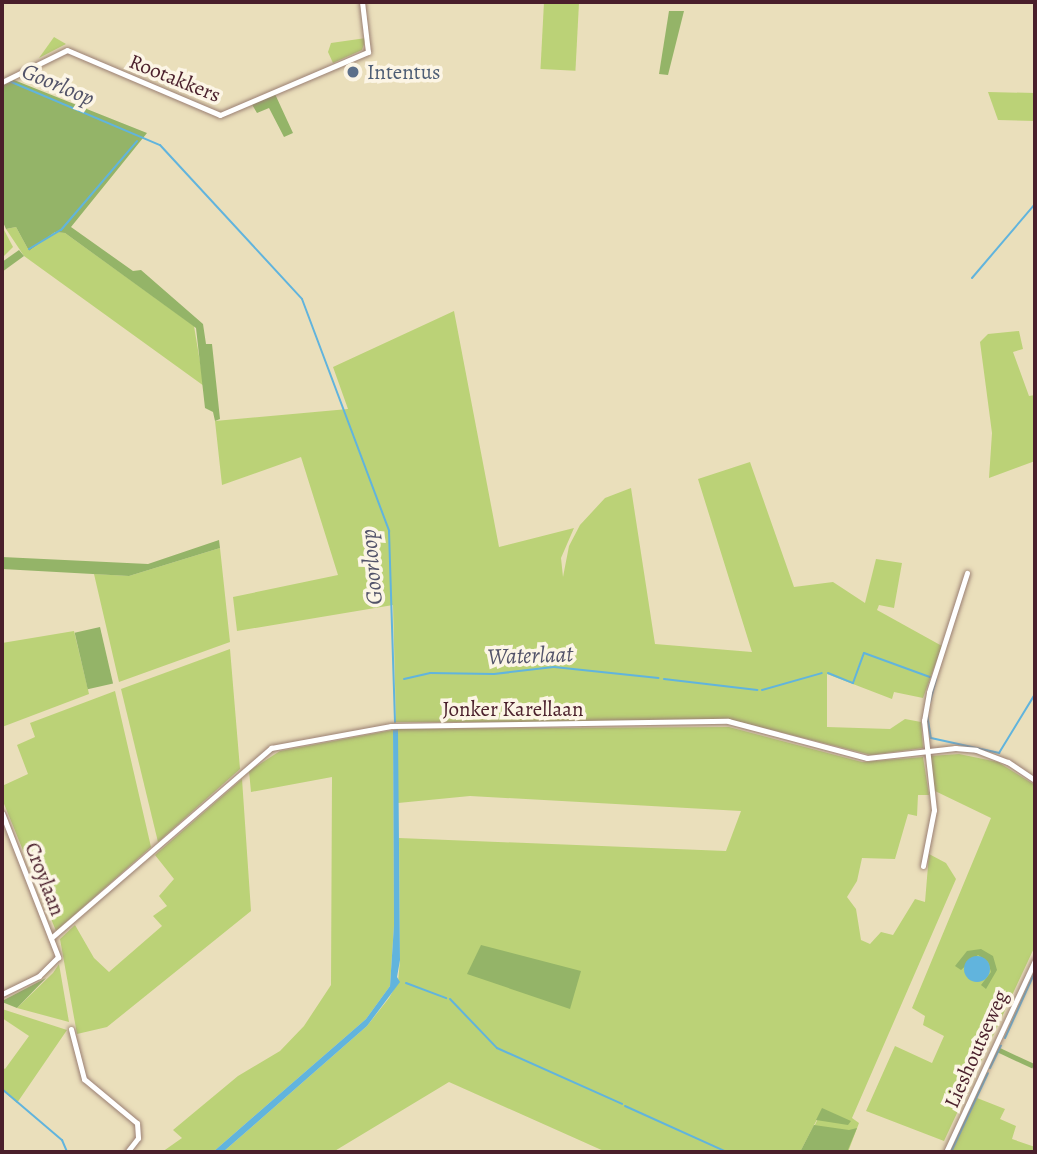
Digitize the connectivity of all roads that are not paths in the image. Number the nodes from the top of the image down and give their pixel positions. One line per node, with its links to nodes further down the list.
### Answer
1 (362, 2): 2 (street, Rootakkers)
2 (2, 82)
3 (967, 573): 4 (street)
4 (927, 751): 5 (street, Jonker Karellaan); 7 (street); 8 (street, Jonker Karellaan)
5 (1035, 780)
6 (2, 813): 8 (street, Croylaan)
7 (923, 866)
8 (51, 938): 10 (street, Croylaan)
9 (1035, 960): 13 (street, Lieshoutseweg)
10 (2, 994)
11 (71, 1029): 12 (street)
12 (127, 1152)
13 (946, 1152)

